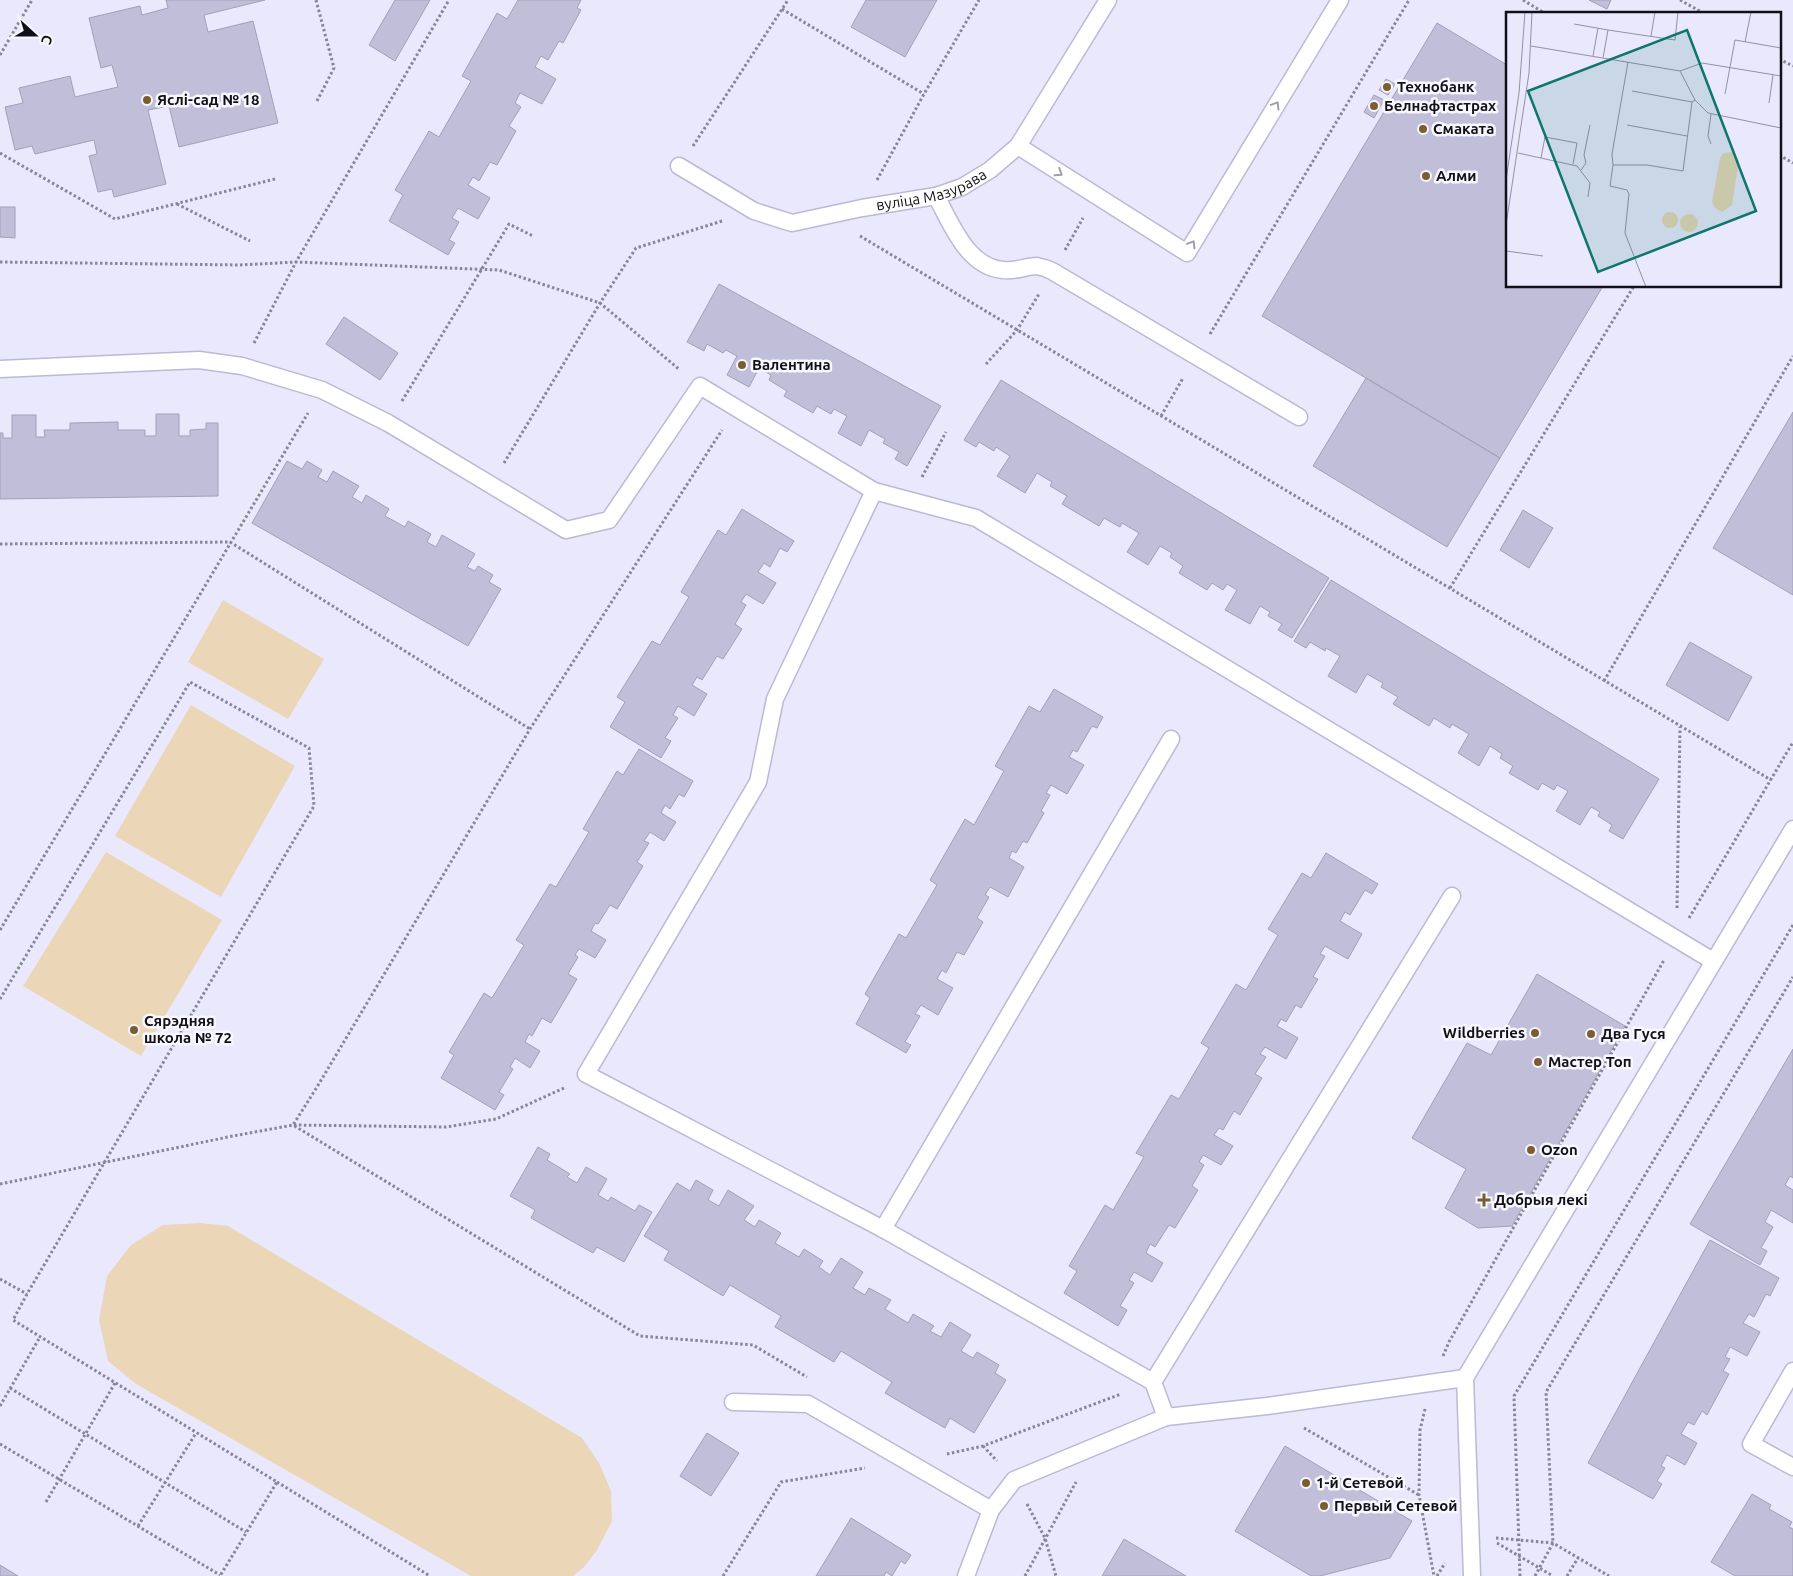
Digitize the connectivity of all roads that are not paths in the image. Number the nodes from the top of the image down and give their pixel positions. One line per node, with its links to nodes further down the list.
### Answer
1 (1108, 0): 3 (lane, вуліца Мазурава)
2 (1340, 0): 3 (lane, one-way to 2)
3 (1018, 146): 5 (lane, вуліца Мазурава)
4 (679, 166): 5 (lane, вуліца Мазурава)
5 (936, 196): 7 (lane)
6 (0, 369): 8 (lane)
7 (1299, 418)
8 (874, 491): 12 (lane); 13 (lane)
9 (1170, 739): 13 (lane)
10 (1793, 829): 12 (lane)
11 (1452, 896): 16 (lane)
12 (1713, 961): 15 (lane)
13 (883, 1229): 16 (lane)
14 (1793, 1371): 19 (lane)
15 (1465, 1378): 18 (lane); 22 (lane)
16 (1153, 1382): 18 (lane)
17 (733, 1402): 20 (lane)
18 (1166, 1417): 20 (lane)
19 (1793, 1467)
20 (991, 1510): 21 (lane)
21 (966, 1576)
22 (1472, 1576)

